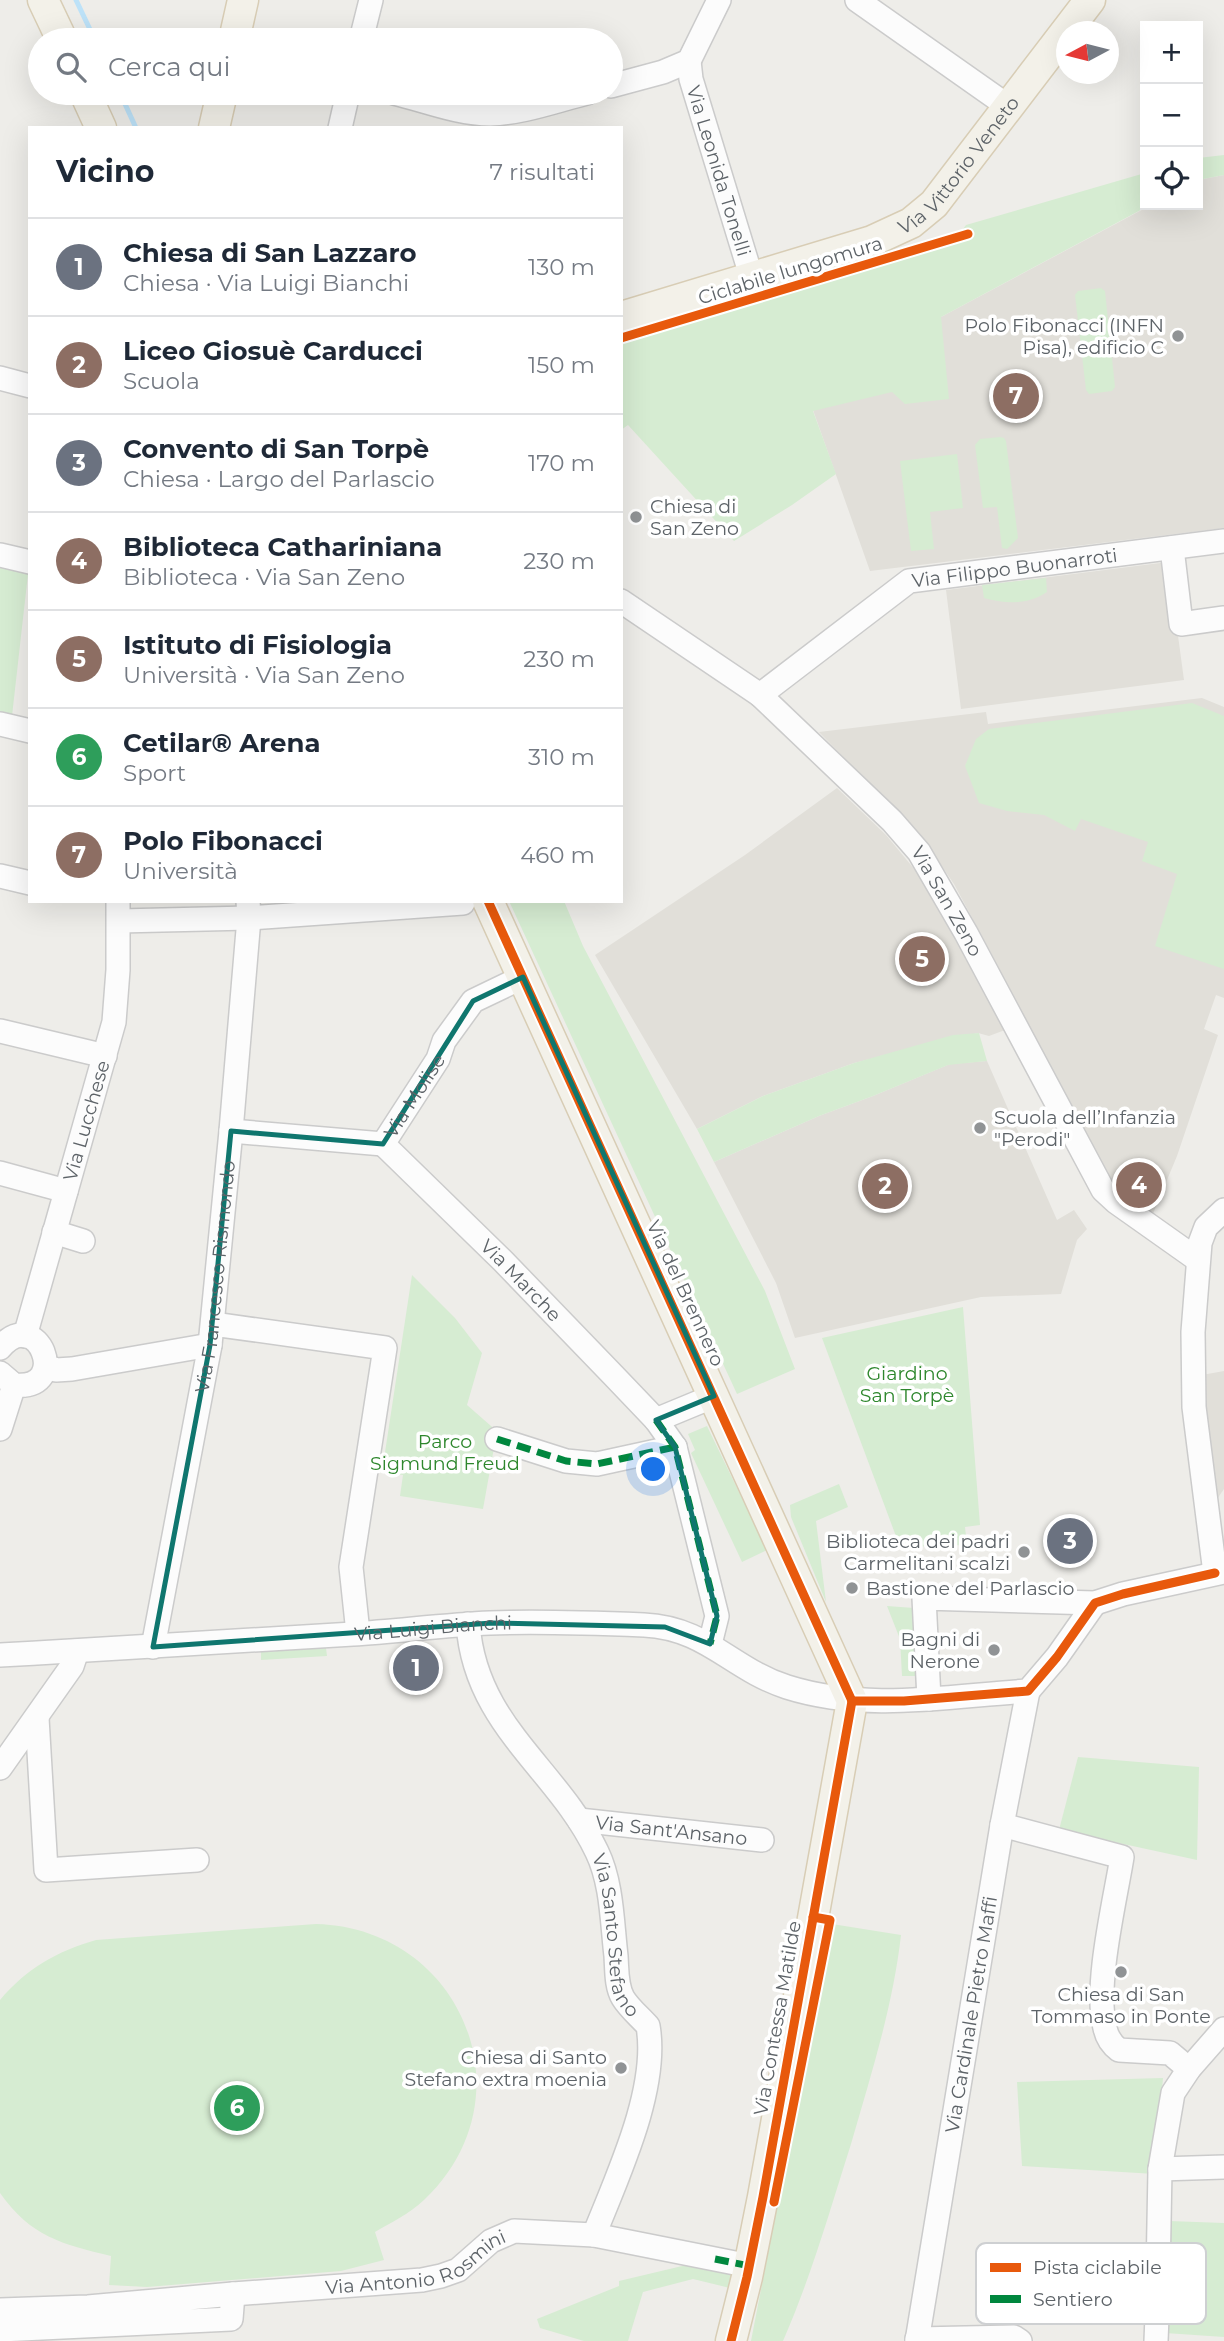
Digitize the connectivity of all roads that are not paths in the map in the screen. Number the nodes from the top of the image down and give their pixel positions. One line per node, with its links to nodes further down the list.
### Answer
1 (43, 0): 7 (main road)
2 (243, 0): 8 (main road)
3 (371, 0): 9 (street)
4 (719, 0): 10 (street)
5 (1090, 0): 17 (main road, Via Vittorio Veneto)
6 (863, 2): 17 (street)
7 (56, 28)
8 (237, 28)
9 (364, 28)
10 (689, 61): 11 (street); 22 (street, Via Leonida Tonelli)
11 (623, 83)
12 (90, 105): 19 (main road)
13 (219, 105): 20 (main road)
14 (345, 105): 21 (street)
15 (442, 105): 18 (street)
16 (557, 105): 18 (street)
17 (1009, 107): 22 (main road, Via Vittorio Veneto)
18 (523, 119)
19 (100, 126)
20 (214, 126)
21 (340, 126)
22 (752, 279): 23 (main road, Via Vittorio Veneto)
23 (623, 316)
24 (0, 378): 25 (street)
25 (28, 385)
26 (1224, 541): 27 (street, Via Filippo Buonarroti)
27 (1172, 548): 31 (street); 32 (street, Via Filippo Buonarroti)
28 (0, 555): 29 (street)
29 (28, 562)
30 (623, 602): 32 (street, Via San Zeno)
31 (1224, 618)
32 (760, 695): 51 (street, Via San Zeno)
33 (0, 724): 34 (street)
34 (28, 731)
35 (0, 876): 36 (street)
36 (28, 883)
37 (443, 903): 40 (street)
38 (476, 903): 41 (main road, Via del Brennero)
39 (116, 907): 40 (street); 43 (street, Via Lucchese)
40 (249, 909): 44 (street, Via Francesco Rismondo)
41 (523, 977): 45 (street, Via Molise); 57 (main road, Via del Brennero)
42 (0, 1031): 43 (street)
43 (105, 1056): 47 (street, Via Lucchese)
44 (231, 1131): 45 (street, Via Molise); 52 (street, Via Francesco Rismondo)
45 (383, 1144): 58 (street, Via Marche)
46 (0, 1173): 47 (street)
47 (66, 1191): 49 (street, Via Lucchese)
48 (1224, 1210): 51 (street)
49 (54, 1232): 50 (street); 53 (street, Via Lucchese)
50 (83, 1241)
51 (1198, 1260): 62 (street)
52 (211, 1335): 55 (street); 65 (street); 67 (street, Via Francesco Rismondo)
53 (25, 1336): 54 (street); 55 (street)
54 (0, 1348)
55 (46, 1366): 56 (street)
56 (7, 1379): 59 (street)
57 (714, 1396): 58 (street); 72 (main road, Via del Brennero)
58 (656, 1420): 61 (street, Via Marche)
59 (0, 1429)
60 (497, 1439): 61 (street)
61 (675, 1447): 66 (street)
62 (1221, 1573): 63 (street)
63 (1095, 1603): 70 (street); 71 (street)
64 (468, 1624): 65 (street, Via Luigi Bianchi); 66 (street, Via Luigi Bianchi); 75 (street, Via Santo Stefano)
65 (358, 1633): 67 (street, Via Luigi Bianchi)
66 (710, 1644): 72 (street, Via Luigi Bianchi)
67 (153, 1647): 68 (street, Via Luigi Bianchi)
68 (77, 1651): 69 (street, Via Luigi Bianchi); 73 (street)
69 (0, 1656)
70 (1028, 1691): 71 (street, Via Luigi Bianchi); 76 (street, Via Cardinale Pietro Maffi)
71 (929, 1699): 72 (street, Via Luigi Bianchi)
72 (852, 1700): 85 (main road, Via Contessa Matilde)
73 (37, 1718): 74 (street); 78 (street)
74 (0, 1768)
75 (579, 1820): 77 (street, Via Sant'Ansano); 83 (street, Via Santo Stefano)
76 (1002, 1825): 80 (street); 90 (street, Via Cardinale Pietro Maffi)
77 (762, 1840)
78 (197, 1860)
79 (1224, 2029): 80 (street)
80 (1189, 2069): 82 (street)
81 (1224, 2167): 82 (street)
82 (1160, 2169): 84 (street)
83 (594, 2235): 85 (street); 86 (street, Via Antonio Rosmini)
84 (1159, 2243)
85 (750, 2266): 91 (main road, Via Contessa Matilde)
86 (233, 2294): 87 (street, Via Antonio Rosmini); 88 (street)
87 (0, 2310)
88 (230, 2330): 89 (street)
89 (11, 2334)
90 (917, 2340): 92 (street)
91 (731, 2341)
92 (1020, 2341)

